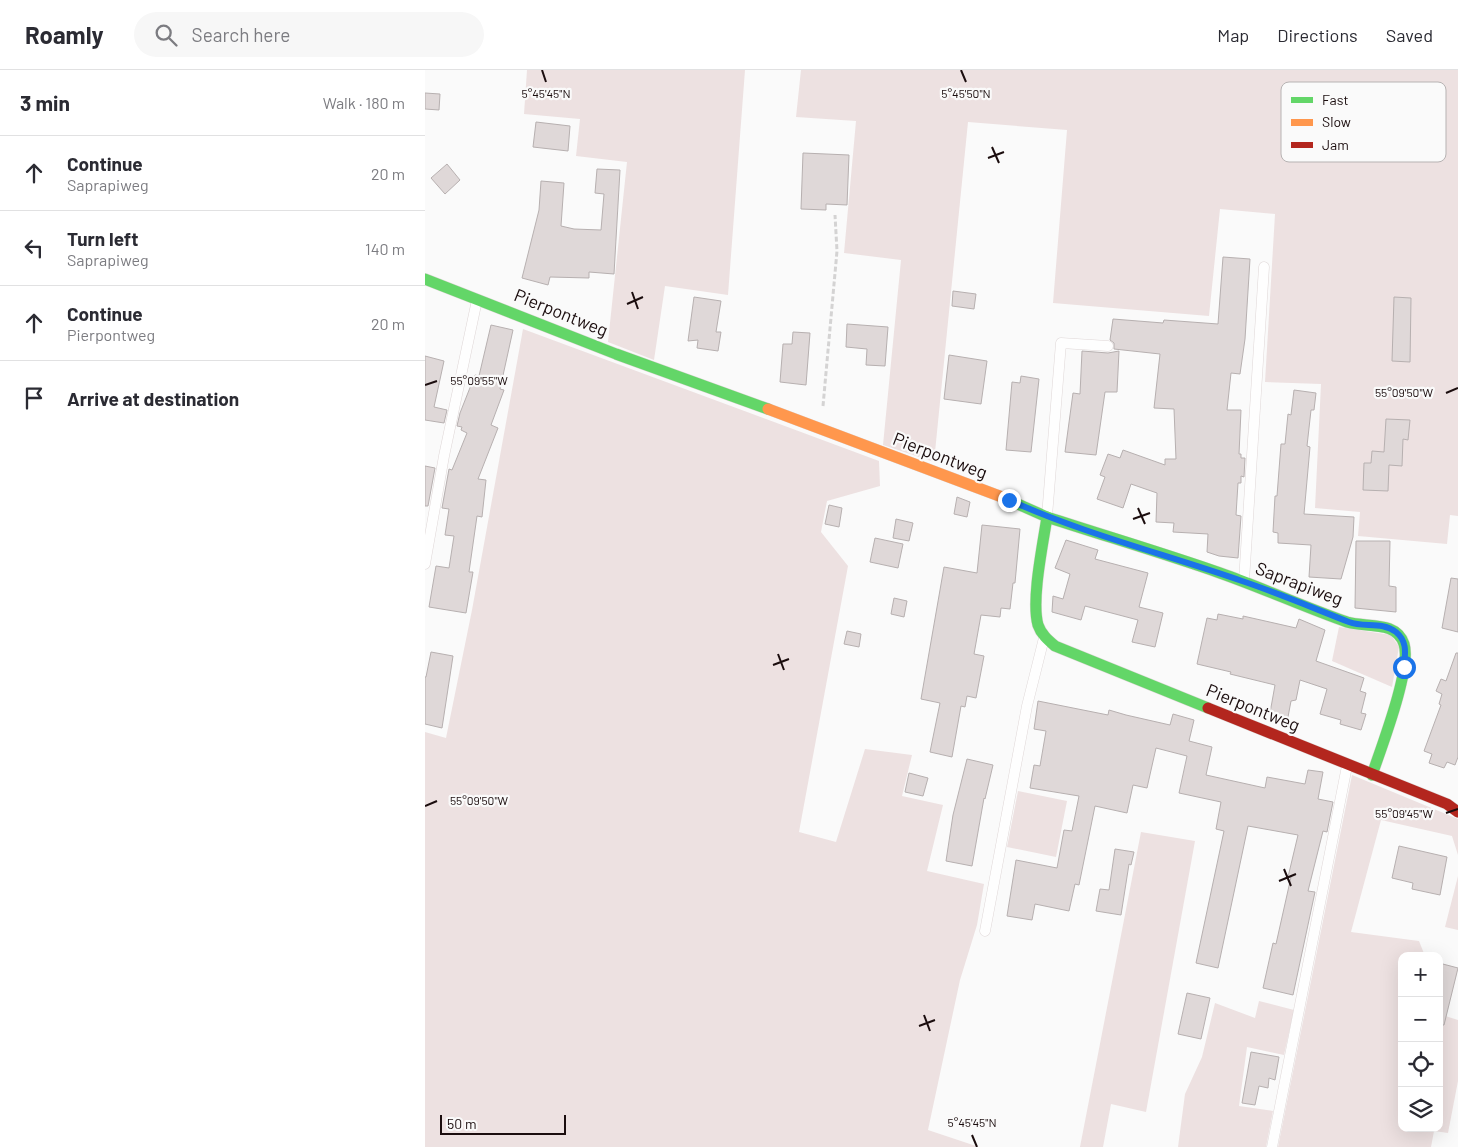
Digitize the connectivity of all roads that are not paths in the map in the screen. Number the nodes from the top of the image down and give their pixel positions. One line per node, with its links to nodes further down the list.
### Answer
1 (1264, 267): 7 (lane)
2 (425, 279): 3 (street, Pierpontweg)
3 (478, 299): 5 (street, Pierpontweg); 6 (lane)
4 (1108, 346): 5 (lane)
5 (1047, 517): 7 (street, Saprapiweg); 8 (street)
6 (425, 564)
7 (1244, 582): 10 (street, Saprapiweg)
8 (1044, 636): 9 (street, Pierpontweg); 12 (lane)
9 (1347, 765): 10 (street, Pierpontweg); 13 (lane)
10 (1372, 775): 11 (street, Pierpontweg)
11 (1458, 812)
12 (985, 931)
13 (1272, 1147)

